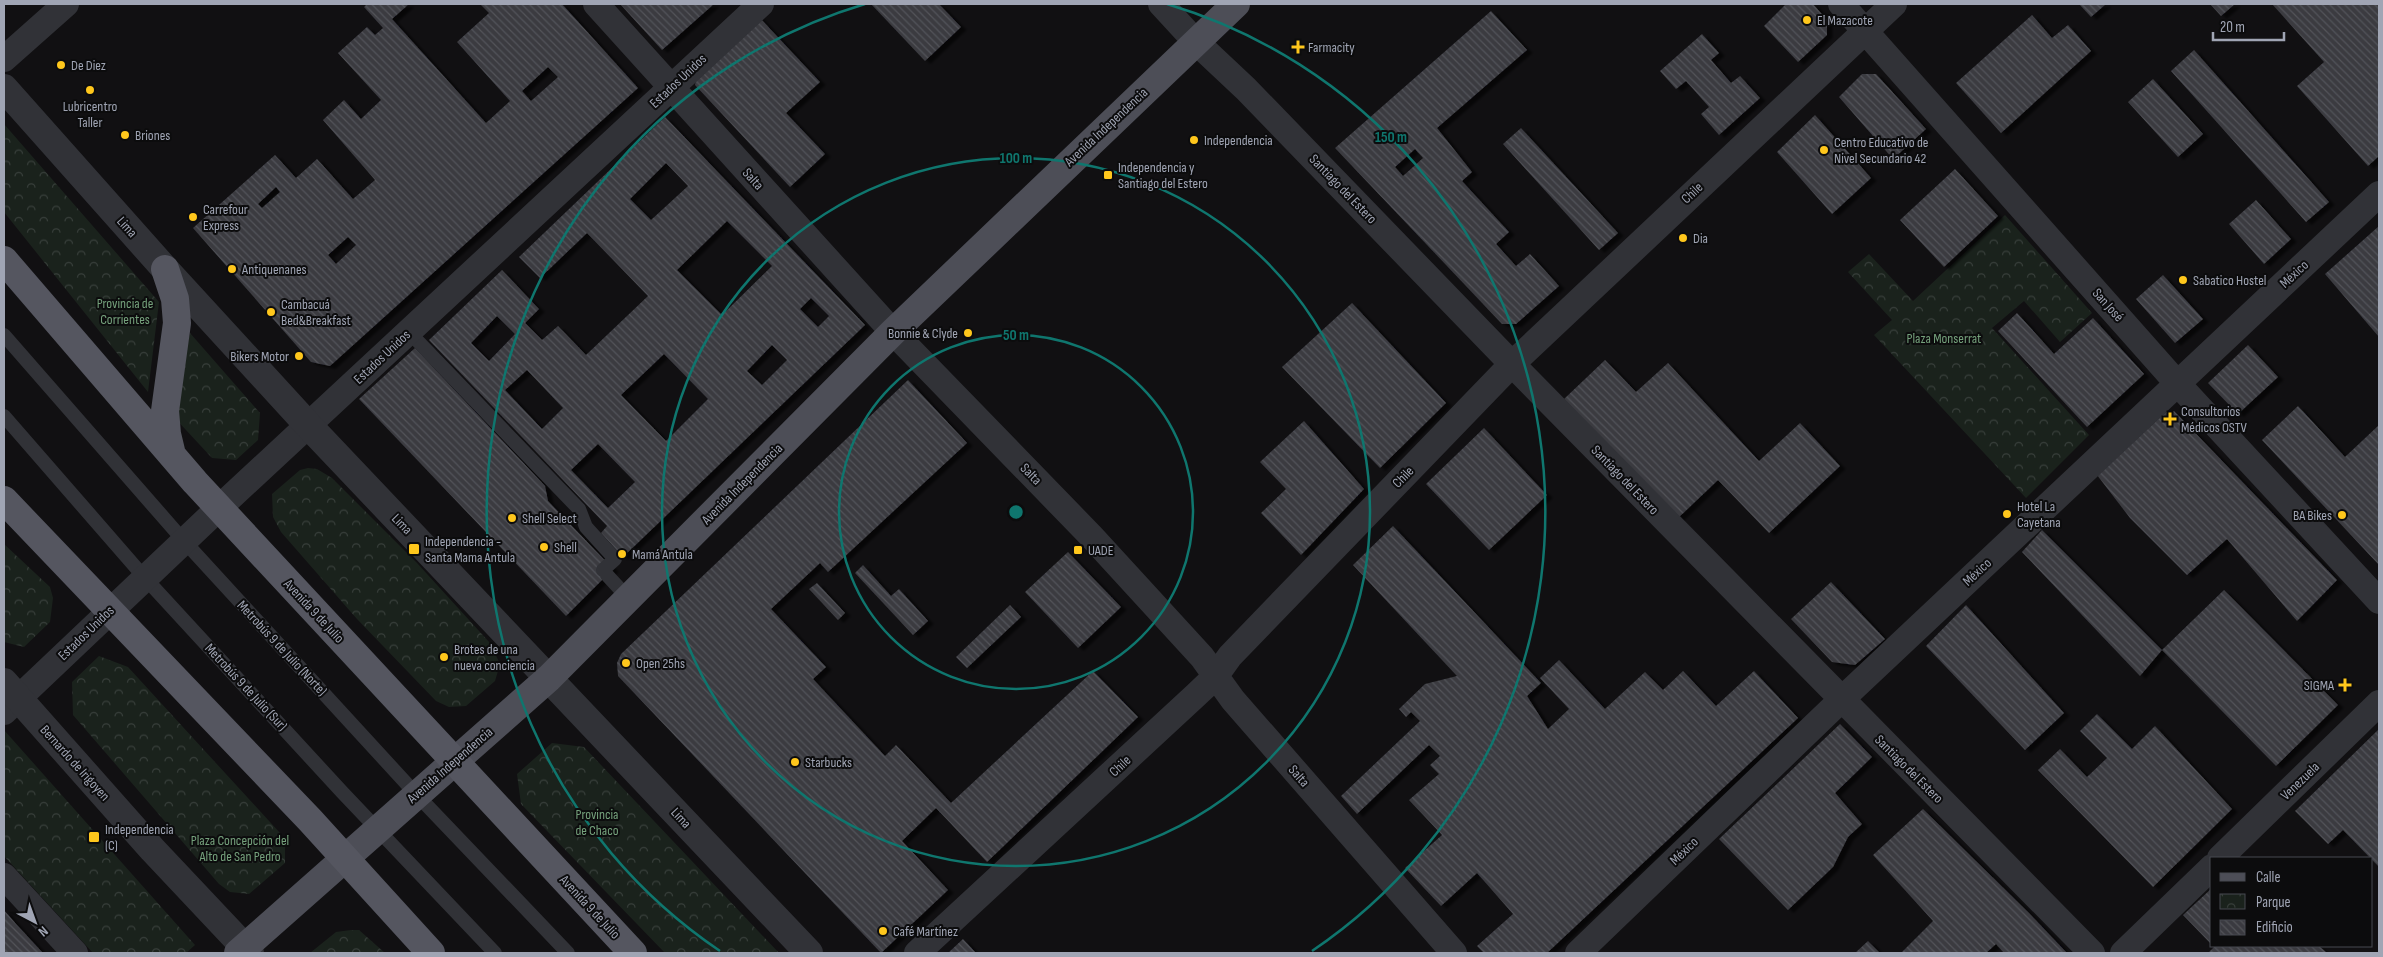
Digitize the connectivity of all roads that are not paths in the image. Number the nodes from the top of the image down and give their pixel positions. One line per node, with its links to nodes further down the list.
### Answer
1 (66, 4): 10 (street)
2 (596, 4): 12 (street, Salta)
3 (761, 4): 12 (street, Estados Unidos)
4 (1161, 4): 9 (street, Santiago del Estero)
5 (1236, 4): 9 (main road, Avenida Independencia)
6 (1842, 4): 8 (street, San José)
7 (1894, 4): 8 (street, Chile)
8 (1865, 30): 19 (street, Chile); 20 (street, San José)
9 (1196, 42): 17 (main road, Avenida Independencia); 19 (street, Santiago del Estero)
10 (4, 59)
11 (4, 88): 15 (street, Lima)
12 (671, 88): 16 (street, Estados Unidos); 17 (street, Salta)
13 (2379, 194): 20 (street, México)
14 (4, 260): 23 (highway, Avenida 9 de Julio)
15 (164, 269): 22 (street, Lima); 23 (highway)
16 (409, 332): 22 (street, Estados Unidos); 28 (lane)
17 (893, 332): 28 (main road, Avenida Independencia); 31 (street, Salta)
18 (4, 335): 26 (lane, Metrobús 9 de Julio (Norte))
19 (1512, 364): 31 (street, Chile); 34 (street, Santiago del Estero)
20 (2177, 383): 29 (street, San José); 34 (street, México)
21 (4, 416): 27 (lane, Metrobús 9 de Julio (Sur))
22 (308, 425): 25 (street, Estados Unidos); 32 (street, Lima)
23 (172, 455): 25 (highway, Avenida 9 de Julio)
24 (4, 500): 30 (highway)
25 (219, 508): 26 (street, Estados Unidos); 36 (highway, Avenida 9 de Julio)
26 (184, 541): 27 (street, Estados Unidos); 37 (lane, Metrobús 9 de Julio (Norte))
27 (145, 578): 30 (street, Estados Unidos); 38 (lane, Metrobús 9 de Julio (Sur))
28 (629, 598): 32 (main road, Avenida Independencia)
29 (2379, 601)
30 (109, 611): 33 (street, Estados Unidos); 40 (highway)
31 (1215, 677): 50 (street, Chile); 51 (street, Salta)
32 (549, 678): 36 (main road, Avenida Independencia); 49 (street, Lima)
33 (9, 697): 43 (street, Bernardo de Irigoyen)
34 (1841, 700): 52 (street, México); 53 (street, Santiago del Estero)
35 (2379, 703): 39 (street, Venezuela)
36 (454, 762): 37 (main road, Avenida Independencia); 48 (highway, Avenida 9 de Julio)
37 (416, 794): 38 (main road, Avenida Independencia); 47 (lane, Metrobús 9 de Julio (Norte))
38 (378, 830): 40 (main road, Avenida Independencia); 46 (lane, Metrobús 9 de Julio (Sur))
39 (2221, 857)
40 (345, 860): 43 (main road, Avenida Independencia); 45 (highway)
41 (2210, 868): 54 (street)
42 (4, 876): 44 (street)
43 (244, 951)
44 (75, 953)
45 (432, 953)
46 (495, 953)
47 (568, 953)
48 (634, 953)
49 (808, 953)
50 (917, 953)
51 (1454, 953)
52 (1578, 953)
53 (2092, 953)
54 (2123, 953)

